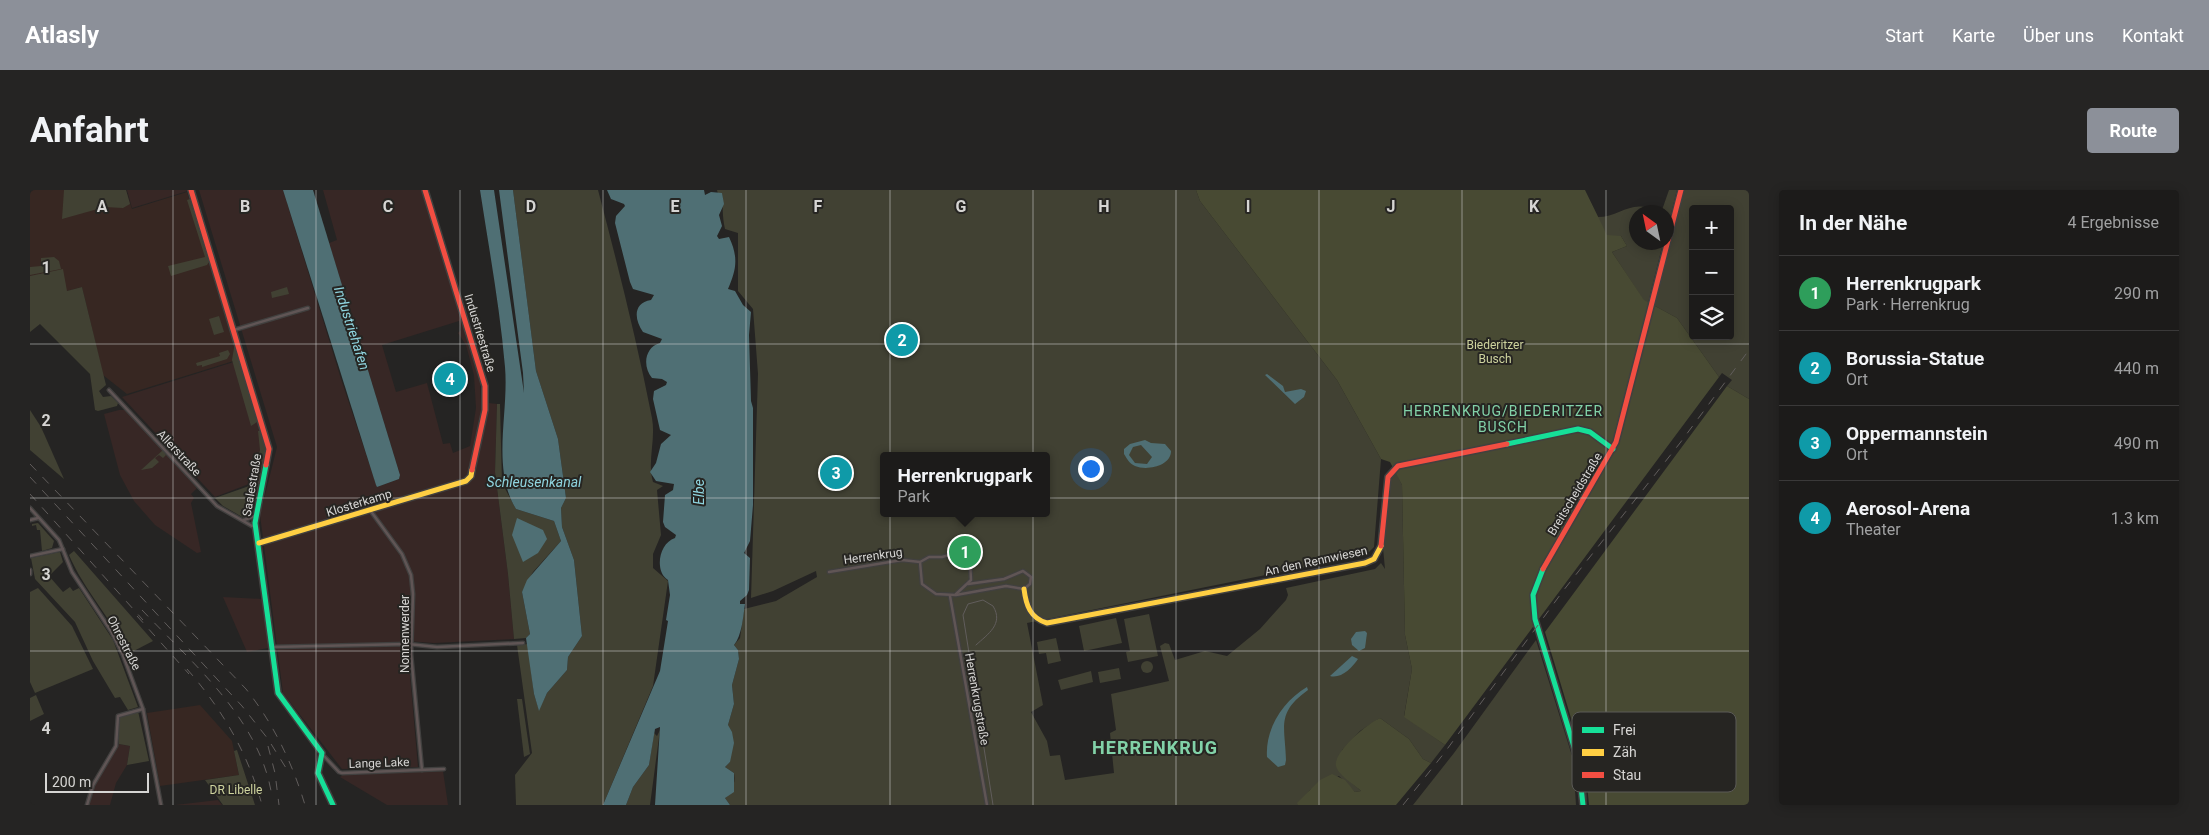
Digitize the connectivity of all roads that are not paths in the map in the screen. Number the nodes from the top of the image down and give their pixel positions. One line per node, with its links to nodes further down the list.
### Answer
1 (191, 190): 5 (street, Saalestraße)
2 (425, 190): 8 (street, Industriestraße)
3 (1681, 190): 7 (street, Breitscheidstraße)
4 (308, 308): 5 (street)
5 (234, 330): 11 (street, Saalestraße)
6 (109, 390): 14 (street, Allerstraße)
7 (1613, 450): 22 (street, An den Rennwiesen); 29 (street, Breitscheidstraße)
8 (464, 482): 10 (street, Klosterkamp)
9 (30, 508): 12 (street, Ohrestraße)
10 (370, 510): 16 (street, Klosterkamp); 26 (street, Nonnenwerder)
11 (255, 516): 14 (street); 15 (street, Saalestraße)
12 (39, 518): 13 (street); 17 (street, Ohrestraße)
13 (30, 520)
14 (242, 520): 15 (street, Allerstraße)
15 (256, 526): 16 (street, Saalestraße)
16 (259, 543): 27 (street, Saalestraße)
17 (63, 549): 18 (street); 28 (street, Ohrestraße)
18 (30, 556)
19 (920, 562): 20 (street, Herrenkrug); 21 (street, Herrenkrug); 24 (street, Herrenkrug)
20 (829, 572)
21 (968, 584): 22 (street); 23 (street, Herrenkrug)
22 (1024, 588): 23 (street)
23 (955, 595): 24 (street, Herrenkrug)
24 (950, 596): 37 (street, Herrenkrugstraße)
25 (523, 643): 26 (street)
26 (411, 644): 27 (street); 32 (street, Nonnenwerder)
27 (272, 647): 30 (street, Saalestraße)
28 (142, 709): 34 (street); 35 (street, Ohrestraße)
29 (1572, 740)
30 (323, 755): 32 (street, Lange Lake); 36 (street)
31 (444, 769): 32 (street, Lange Lake)
32 (422, 770)
33 (1582, 792): 38 (street, Breitscheidstraße)
34 (87, 805)
35 (161, 805)
36 (333, 805)
37 (987, 805)
38 (1583, 805)

